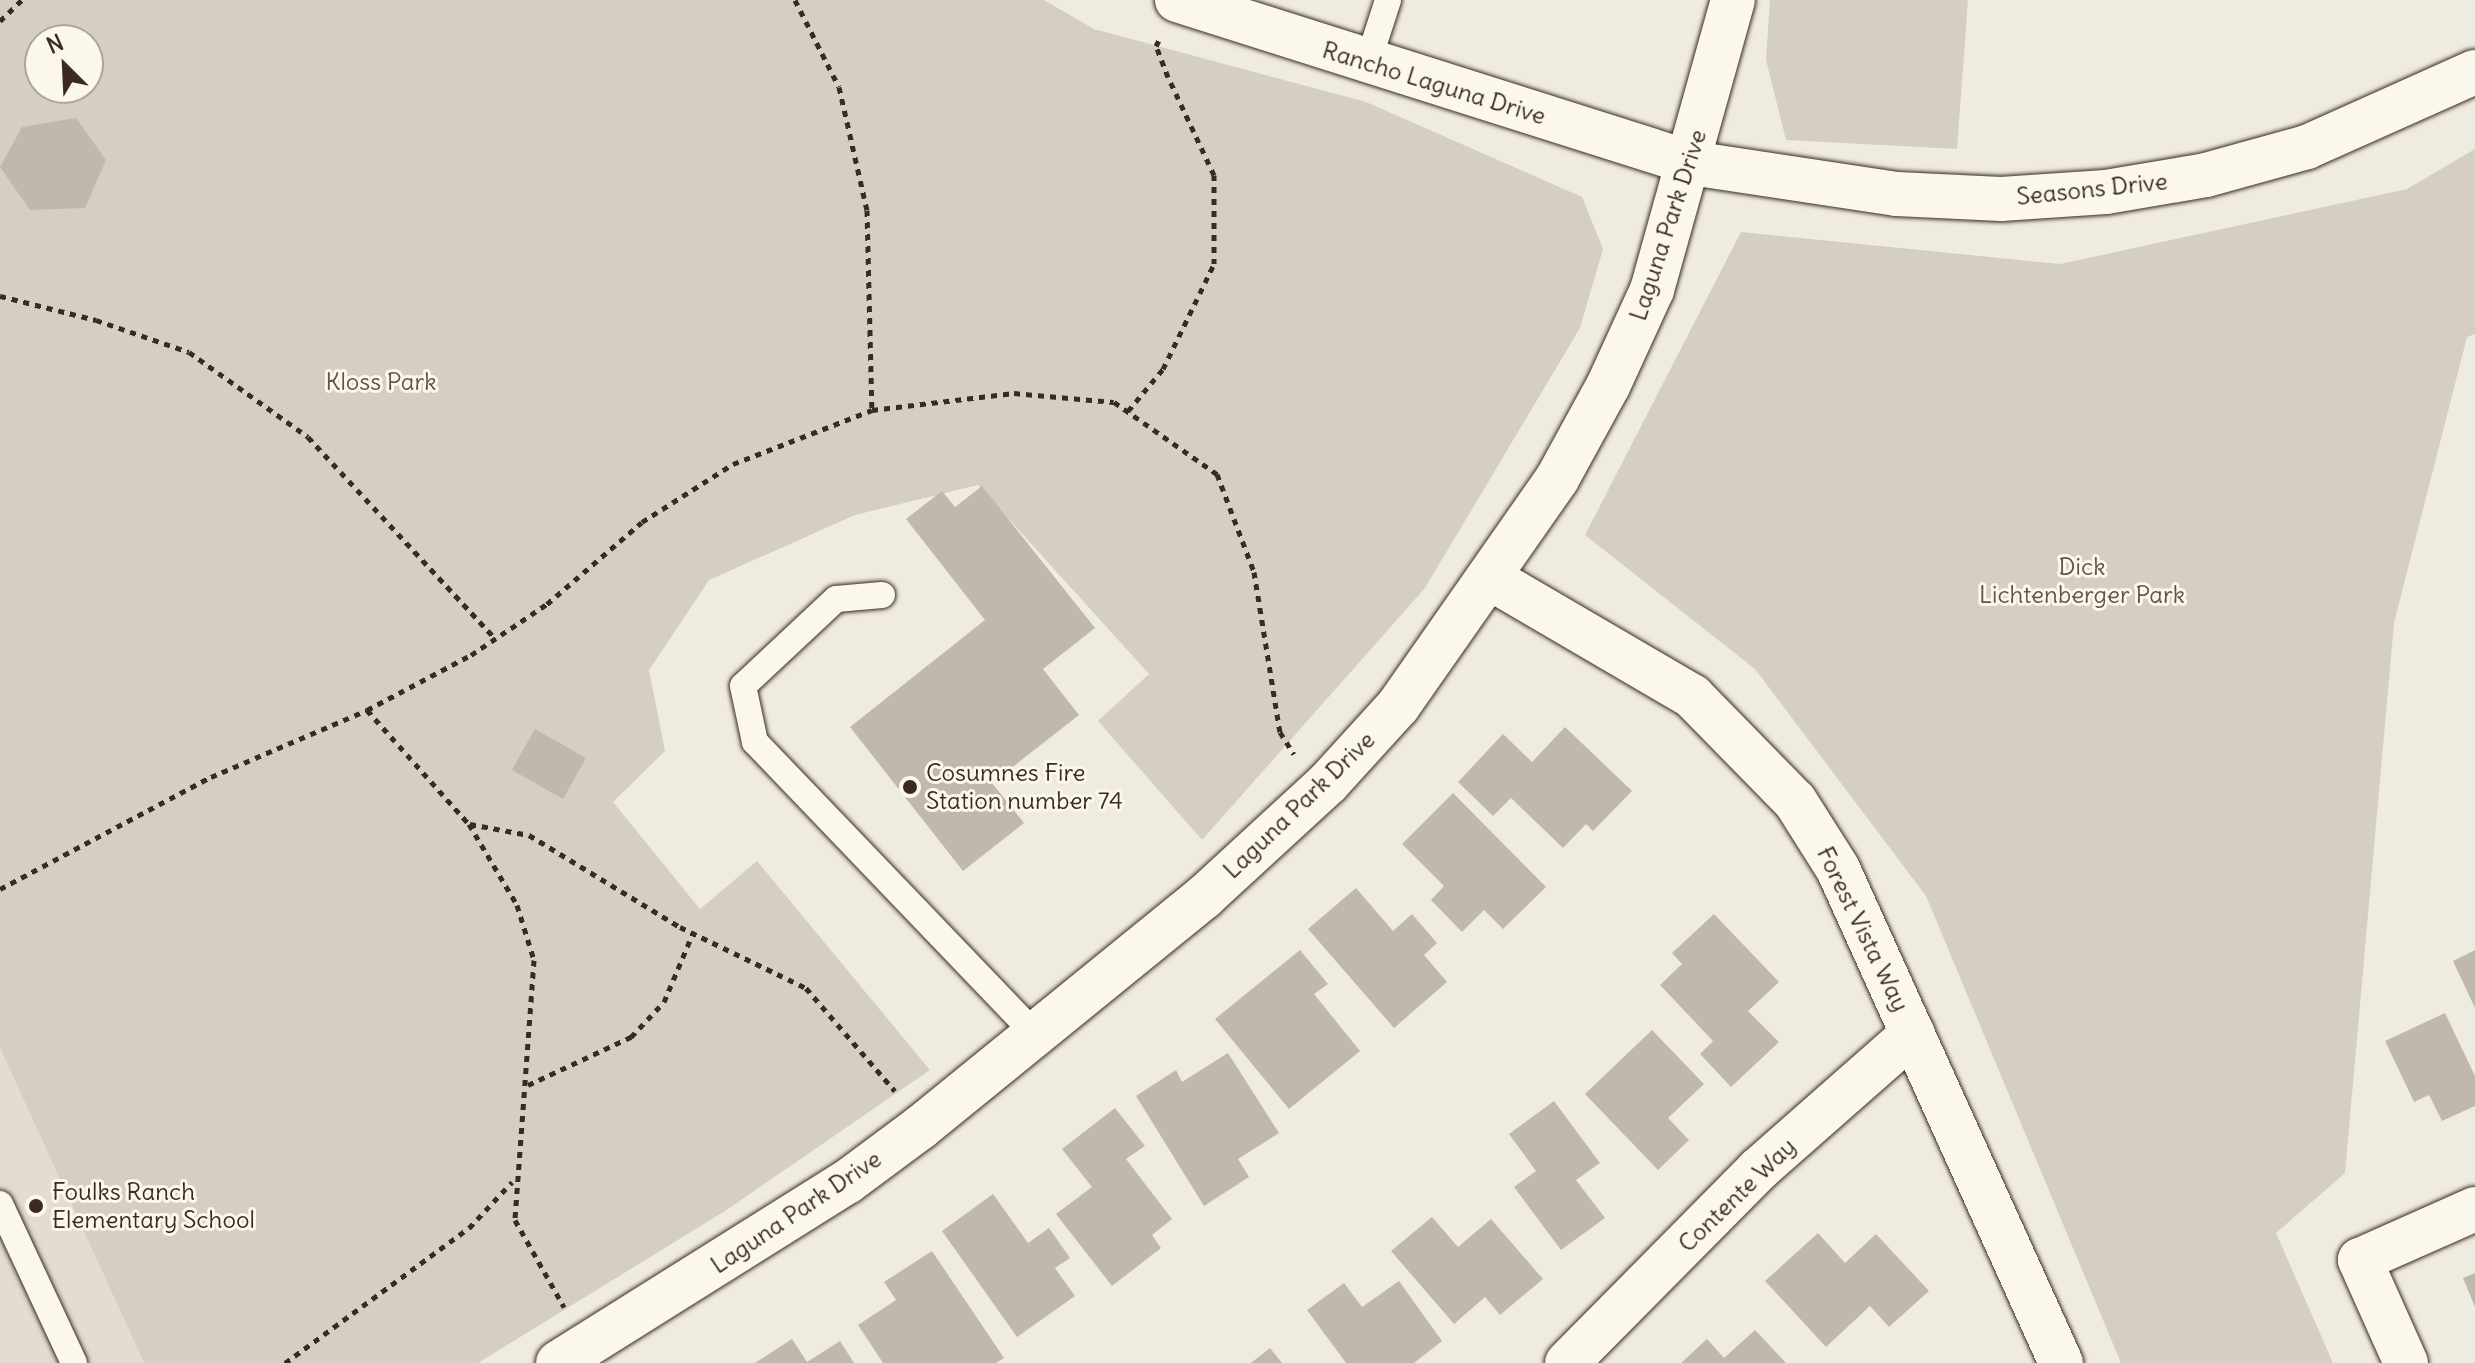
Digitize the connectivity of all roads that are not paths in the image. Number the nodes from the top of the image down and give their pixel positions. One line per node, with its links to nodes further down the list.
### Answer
1 (1178, 0): 4 (street, Rancho Laguna Drive)
2 (1388, 0): 4 (lane)
3 (1733, 0): 6 (street, Laguna Park Drive)
4 (1368, 62): 6 (street, Rancho Laguna Drive)
5 (2475, 72): 6 (street, Seasons Drive)
6 (1691, 163): 7 (street, Laguna Park Drive)
7 (1490, 578): 9 (street, Forest Vista Way); 10 (street, Laguna Park Drive)
8 (882, 595): 10 (lane)
9 (1913, 1033): 15 (street, Contente Way); 16 (street, Forest Vista Way)
10 (1036, 1035): 13 (street, Laguna Park Drive)
11 (0, 1204): 14 (lane)
12 (2475, 1209): 17 (street)
13 (573, 1354)
14 (74, 1363)
15 (1567, 1363)
16 (2061, 1363)
17 (2406, 1363)

